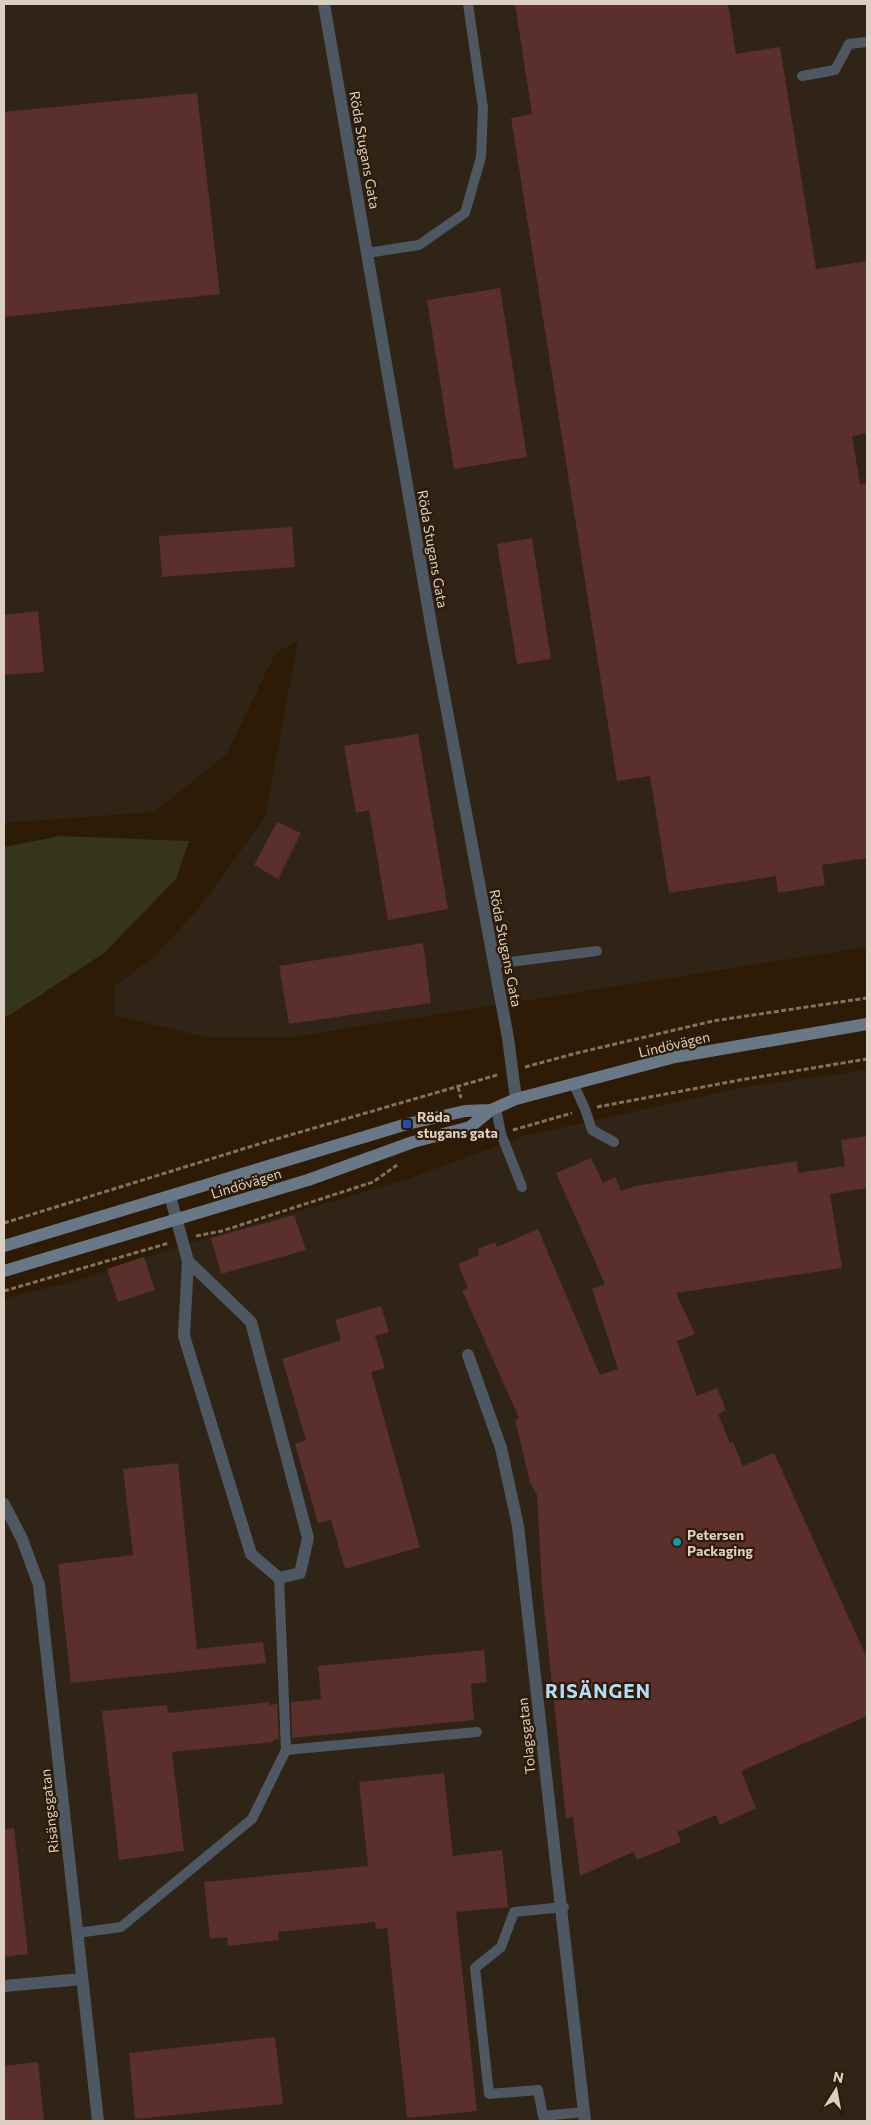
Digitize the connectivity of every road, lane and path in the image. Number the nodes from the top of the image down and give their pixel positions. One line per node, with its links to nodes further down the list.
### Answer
1 (324, 4): 5 (street, Röda Stugans Gata)
2 (468, 4): 5 (lane)
3 (867, 42): 4 (lane)
4 (802, 76)
5 (367, 253): 7 (street, Röda Stugans Gata)
6 (597, 951): 7 (lane)
7 (494, 964): 11 (street, Röda Stugans Gata)
8 (867, 998): 11 (path)
9 (867, 1024): 12 (main road, Lindövägen)
10 (867, 1059): 15 (path)
11 (512, 1071): 13 (street, Röda Stugans Gata); 22 (path)
12 (574, 1085): 13 (main road, Lindövägen); 15 (lane)
13 (516, 1100): 14 (main road, Lindövägen)
14 (493, 1109): 16 (lane); 20 (main road, Lindövägen); 21 (main road, Lindövägen)
15 (585, 1109): 16 (path); 17 (lane)
16 (501, 1134): 19 (lane)
17 (614, 1142)
18 (406, 1162): 23 (path)
19 (522, 1187)
20 (170, 1196): 21 (street); 24 (main road, Lindövägen)
21 (176, 1220): 23 (street); 26 (main road, Lindövägen)
22 (4, 1223)
23 (182, 1239): 25 (street); 27 (path)
24 (4, 1246)
25 (188, 1261): 30 (street); 30 (street)
26 (4, 1271)
27 (4, 1291)
28 (468, 1355): 33 (street, Tolagsgatan)
29 (4, 1504): 34 (street, Risängsgatan)
30 (279, 1578): 32 (lane)
31 (477, 1732): 32 (lane)
32 (286, 1750): 34 (lane)
33 (562, 1907): 37 (street, Tolagsgatan); 37 (lane)
34 (77, 1934): 35 (street, Risängsgatan)
35 (82, 1979): 36 (street); 38 (street, Risängsgatan)
36 (4, 1986)
37 (585, 2116)
38 (98, 2121)

